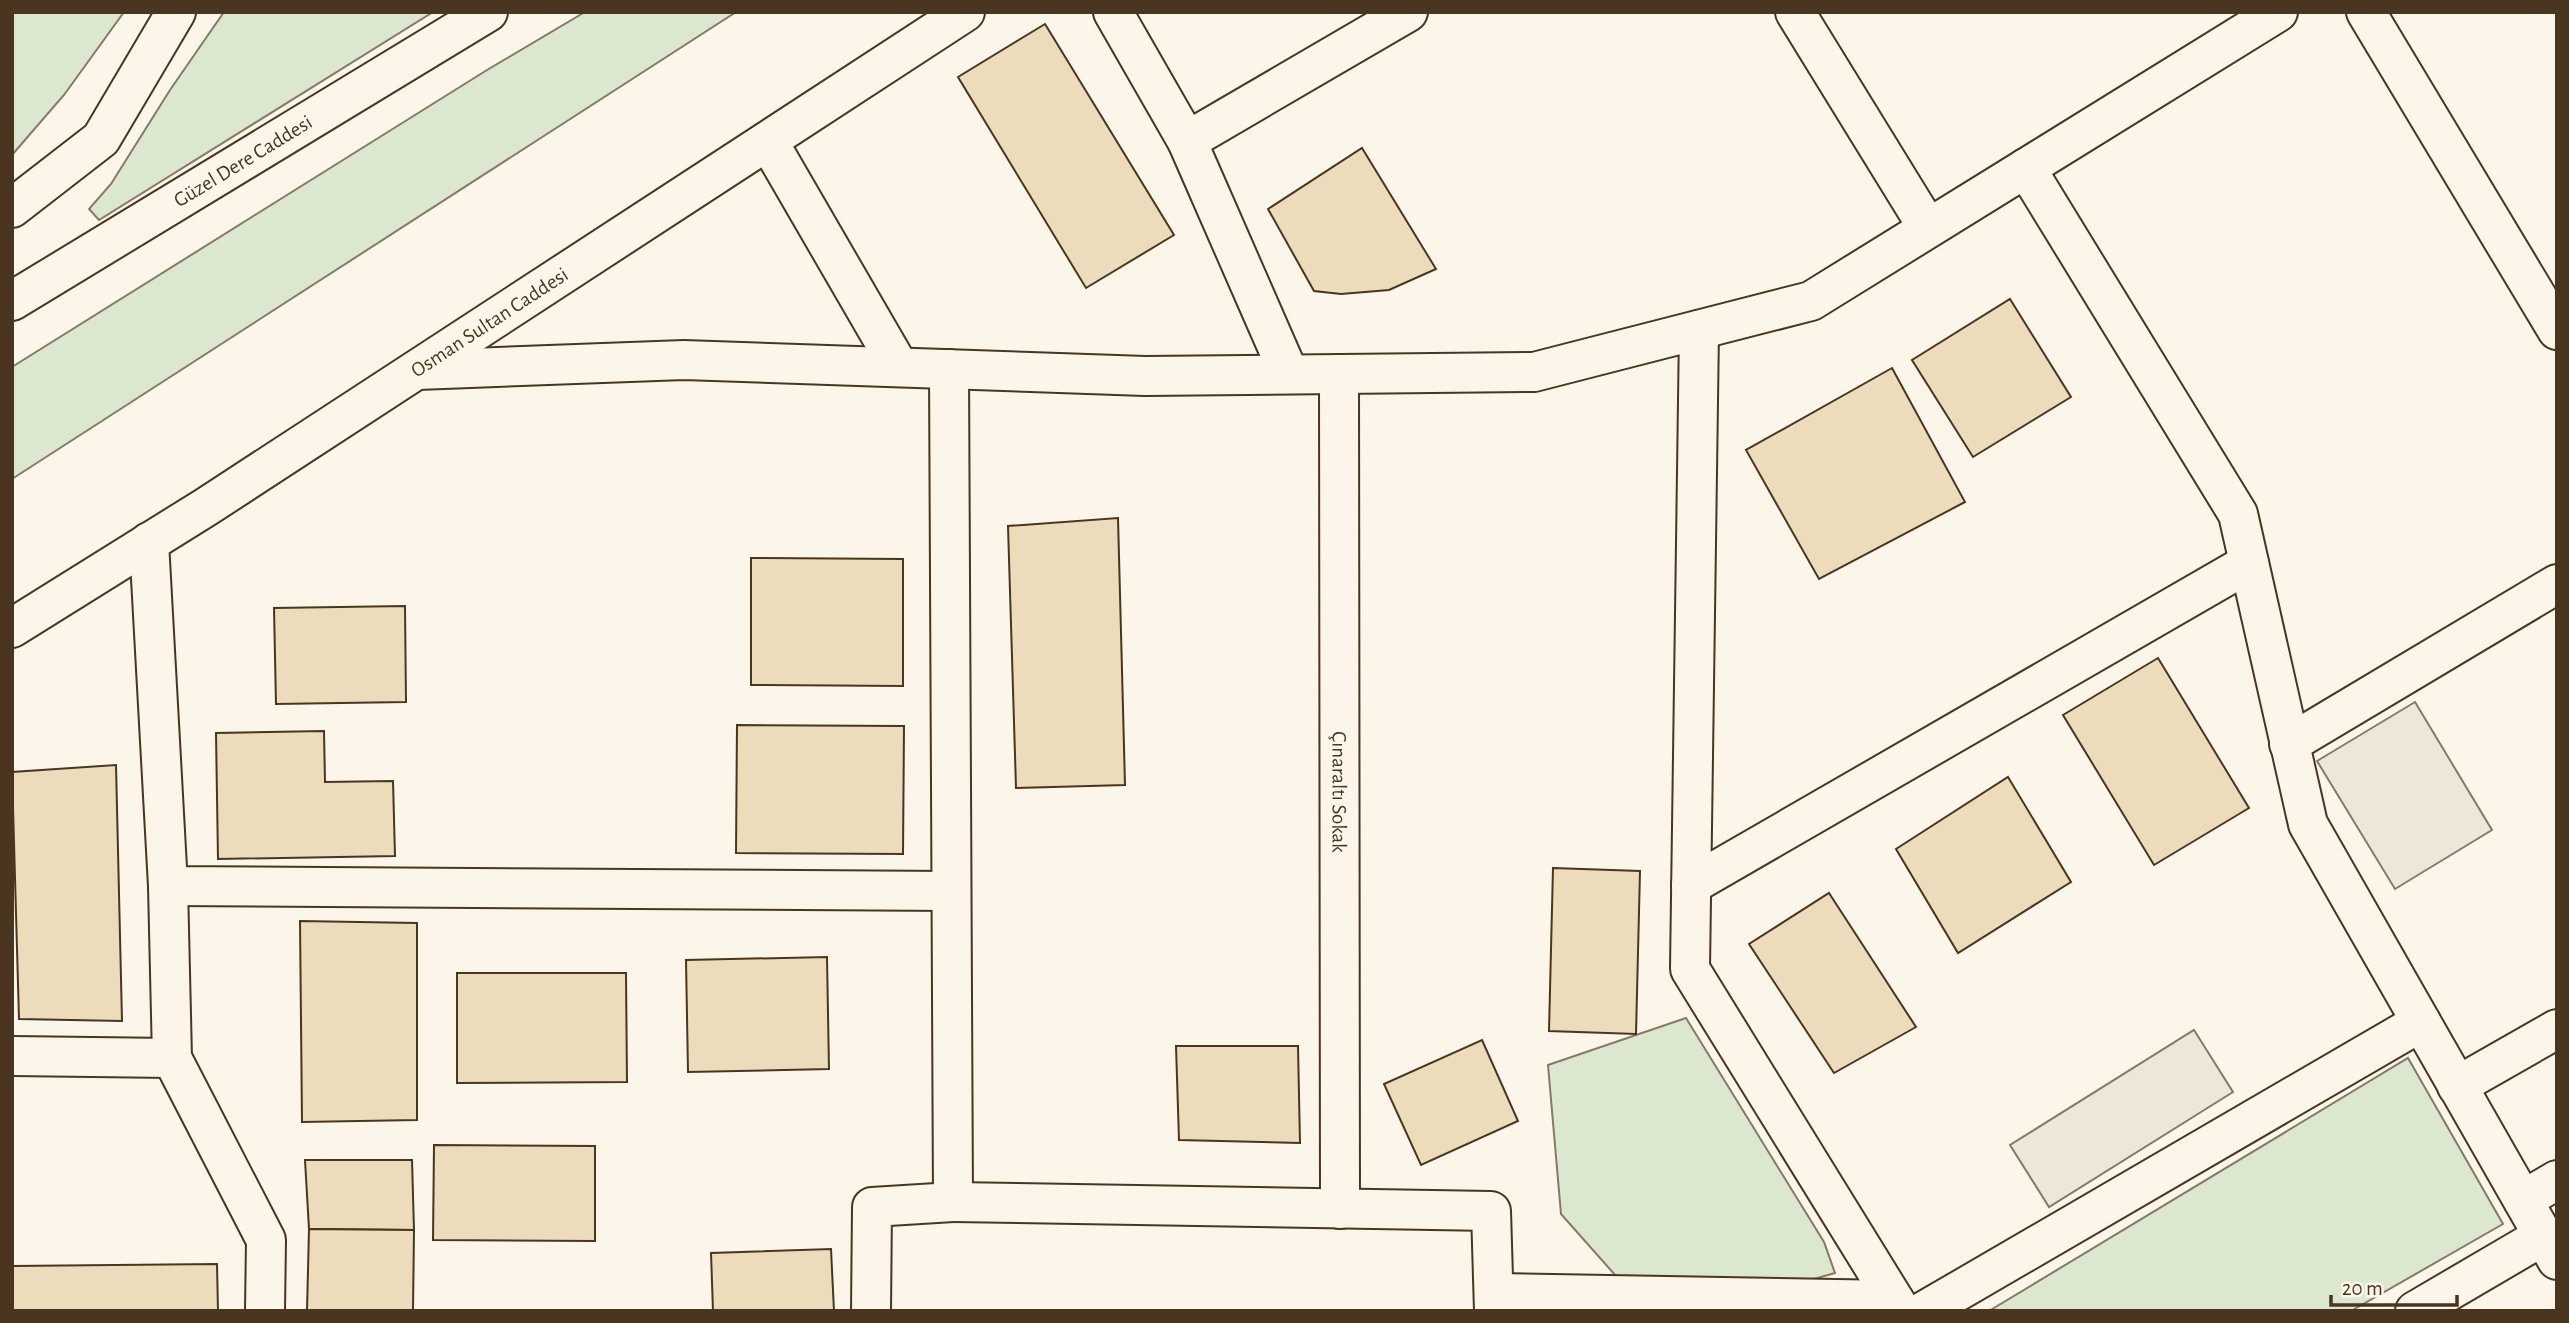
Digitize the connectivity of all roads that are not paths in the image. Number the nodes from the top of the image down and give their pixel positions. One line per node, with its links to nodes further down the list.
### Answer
1 (176, 12): 12 (street)
2 (965, 12): 9 (street, Osman Sultan Caddesi)
3 (1113, 12): 10 (street)
4 (1408, 12): 10 (street)
5 (1795, 12): 13 (street)
6 (2277, 12): 11 (street)
7 (2366, 12): 16 (street)
8 (480, 17): 14 (street, Güzel Dere Caddesi)
9 (768, 141): 17 (street); 18 (street, Osman Sultan Caddesi)
10 (1187, 141): 20 (street)
11 (2026, 168): 13 (street); 23 (street)
12 (12, 208)
13 (1928, 228): 15 (street)
14 (12, 301)
15 (1699, 330): 21 (street); 27 (street)
16 (2557, 330)
17 (899, 368): 18 (street); 19 (street)
18 (417, 369): 22 (street, Osman Sultan Caddesi)
19 (949, 369): 20 (street); 29 (street)
20 (1289, 374): 21 (street)
21 (1339, 374): 38 (street, Çınaraltı Sokak)
22 (149, 542): 25 (street, Osman Sultan Caddesi); 28 (street)
23 (2249, 563): 26 (street); 27 (street)
24 (2557, 584): 26 (street)
25 (12, 628)
26 (2289, 744): 30 (street)
27 (1691, 885): 41 (street)
28 (168, 886): 29 (street); 33 (street)
29 (951, 891): 37 (street)
30 (2421, 1022): 34 (street); 41 (street)
31 (2557, 1029): 34 (street)
32 (12, 1056): 33 (street)
33 (172, 1058): 42 (street)
34 (2457, 1086): 36 (street)
35 (2557, 1180): 36 (street)
36 (2523, 1200): 39 (street)
37 (953, 1202): 38 (street); 43 (street)
38 (1340, 1209): 40 (street)
39 (2550, 1248): 44 (street)
40 (1494, 1302): 41 (street)
41 (1906, 1307)
42 (265, 1311)
43 (871, 1311)
44 (2415, 1311)

